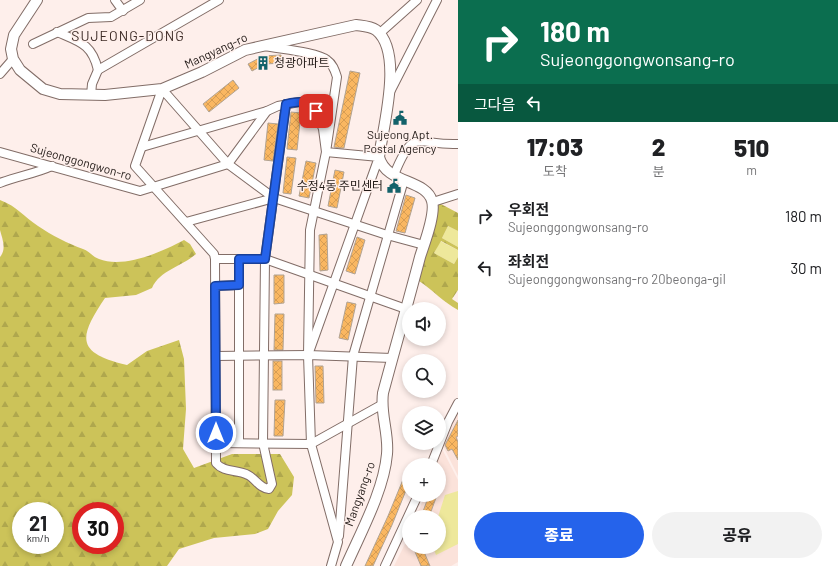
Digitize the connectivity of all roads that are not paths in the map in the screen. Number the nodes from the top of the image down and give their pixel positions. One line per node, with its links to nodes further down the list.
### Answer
1 (37, 0): 12 (main road)
2 (115, 0): 7 (street)
3 (140, 0): 7 (street)
4 (219, 0): 13 (street)
5 (417, 0): 9 (street)
6 (437, 0): 16 (street)
7 (123, 11): 8 (street)
8 (57, 32): 10 (street); 13 (street)
9 (380, 33): 11 (main road, Mangyang-ro); 16 (main road)
10 (33, 44)
11 (261, 45): 15 (main road, Mangyang-ro); 24 (street)
12 (13, 59): 14 (street); 17 (main road, Mangyang-ro)
13 (98, 70): 17 (street)
14 (0, 74)
15 (162, 89): 17 (main road, Mangyang-ro); 20 (street); 22 (street)
16 (390, 92): 25 (main road)
17 (91, 95)
18 (286, 104): 19 (street); 24 (street); 33 (street)
19 (267, 111): 20 (street); 26 (street)
20 (197, 130): 22 (street); 26 (street)
21 (458, 144): 28 (street)
22 (142, 147): 31 (street)
23 (0, 152): 27 (street, Sujeonggongwon-ro)
24 (326, 152): 25 (street); 35 (street)
25 (379, 157): 28 (main road); 37 (street)
26 (228, 164): 31 (street, Sujeonggongwon-ro); 33 (street)
27 (52, 166): 30 (street); 31 (street, Sujeonggongwon-ro)
28 (394, 175): 29 (main road)
29 (404, 180): 34 (main road); 38 (street)
30 (0, 183)
31 (154, 188): 36 (street)
32 (458, 194): 34 (street)
33 (274, 198): 35 (street); 36 (street); 42 (street)
34 (433, 202): 39 (main road, Mangyang-ro)
35 (313, 212): 37 (street); 43 (street)
36 (186, 222): 40 (street)
37 (355, 224): 38 (street); 44 (street)
38 (387, 235): 39 (street); 47 (street)
39 (424, 245): 48 (main road, Mangyang-ro)
40 (215, 259): 41 (street); 46 (street)
41 (239, 259): 42 (street); 45 (street)
42 (265, 259): 43 (street); 54 (street)
43 (309, 275): 44 (street); 52 (street)
44 (334, 284): 47 (street); 52 (street)
45 (239, 285): 46 (street); 51 (street)
46 (215, 286): 53 (street)
47 (370, 296): 49 (street); 55 (street)
48 (408, 302)
49 (402, 308)
50 (402, 323): 56 (main road, Mangyang-ro)
51 (239, 355): 53 (street); 54 (street); 62 (street)
52 (308, 355): 54 (street); 55 (street); 63 (street)
53 (216, 356): 61 (street)
54 (265, 356): 60 (street)
55 (353, 356): 56 (street); 59 (street)
56 (392, 358): 58 (main road, Mangyang-ro)
57 (458, 404): 64 (street)
58 (381, 405): 59 (street); 68 (main road, Mangyang-ro)
59 (348, 424): 63 (street); 66 (street)
60 (263, 442): 61 (street); 62 (street); 63 (street)
61 (216, 443): 62 (street)
62 (239, 443)
63 (312, 444): 66 (street)
64 (433, 458)
65 (415, 502): 69 (street)
66 (338, 542): 67 (street)
67 (331, 566)
68 (346, 566)
69 (385, 566)

